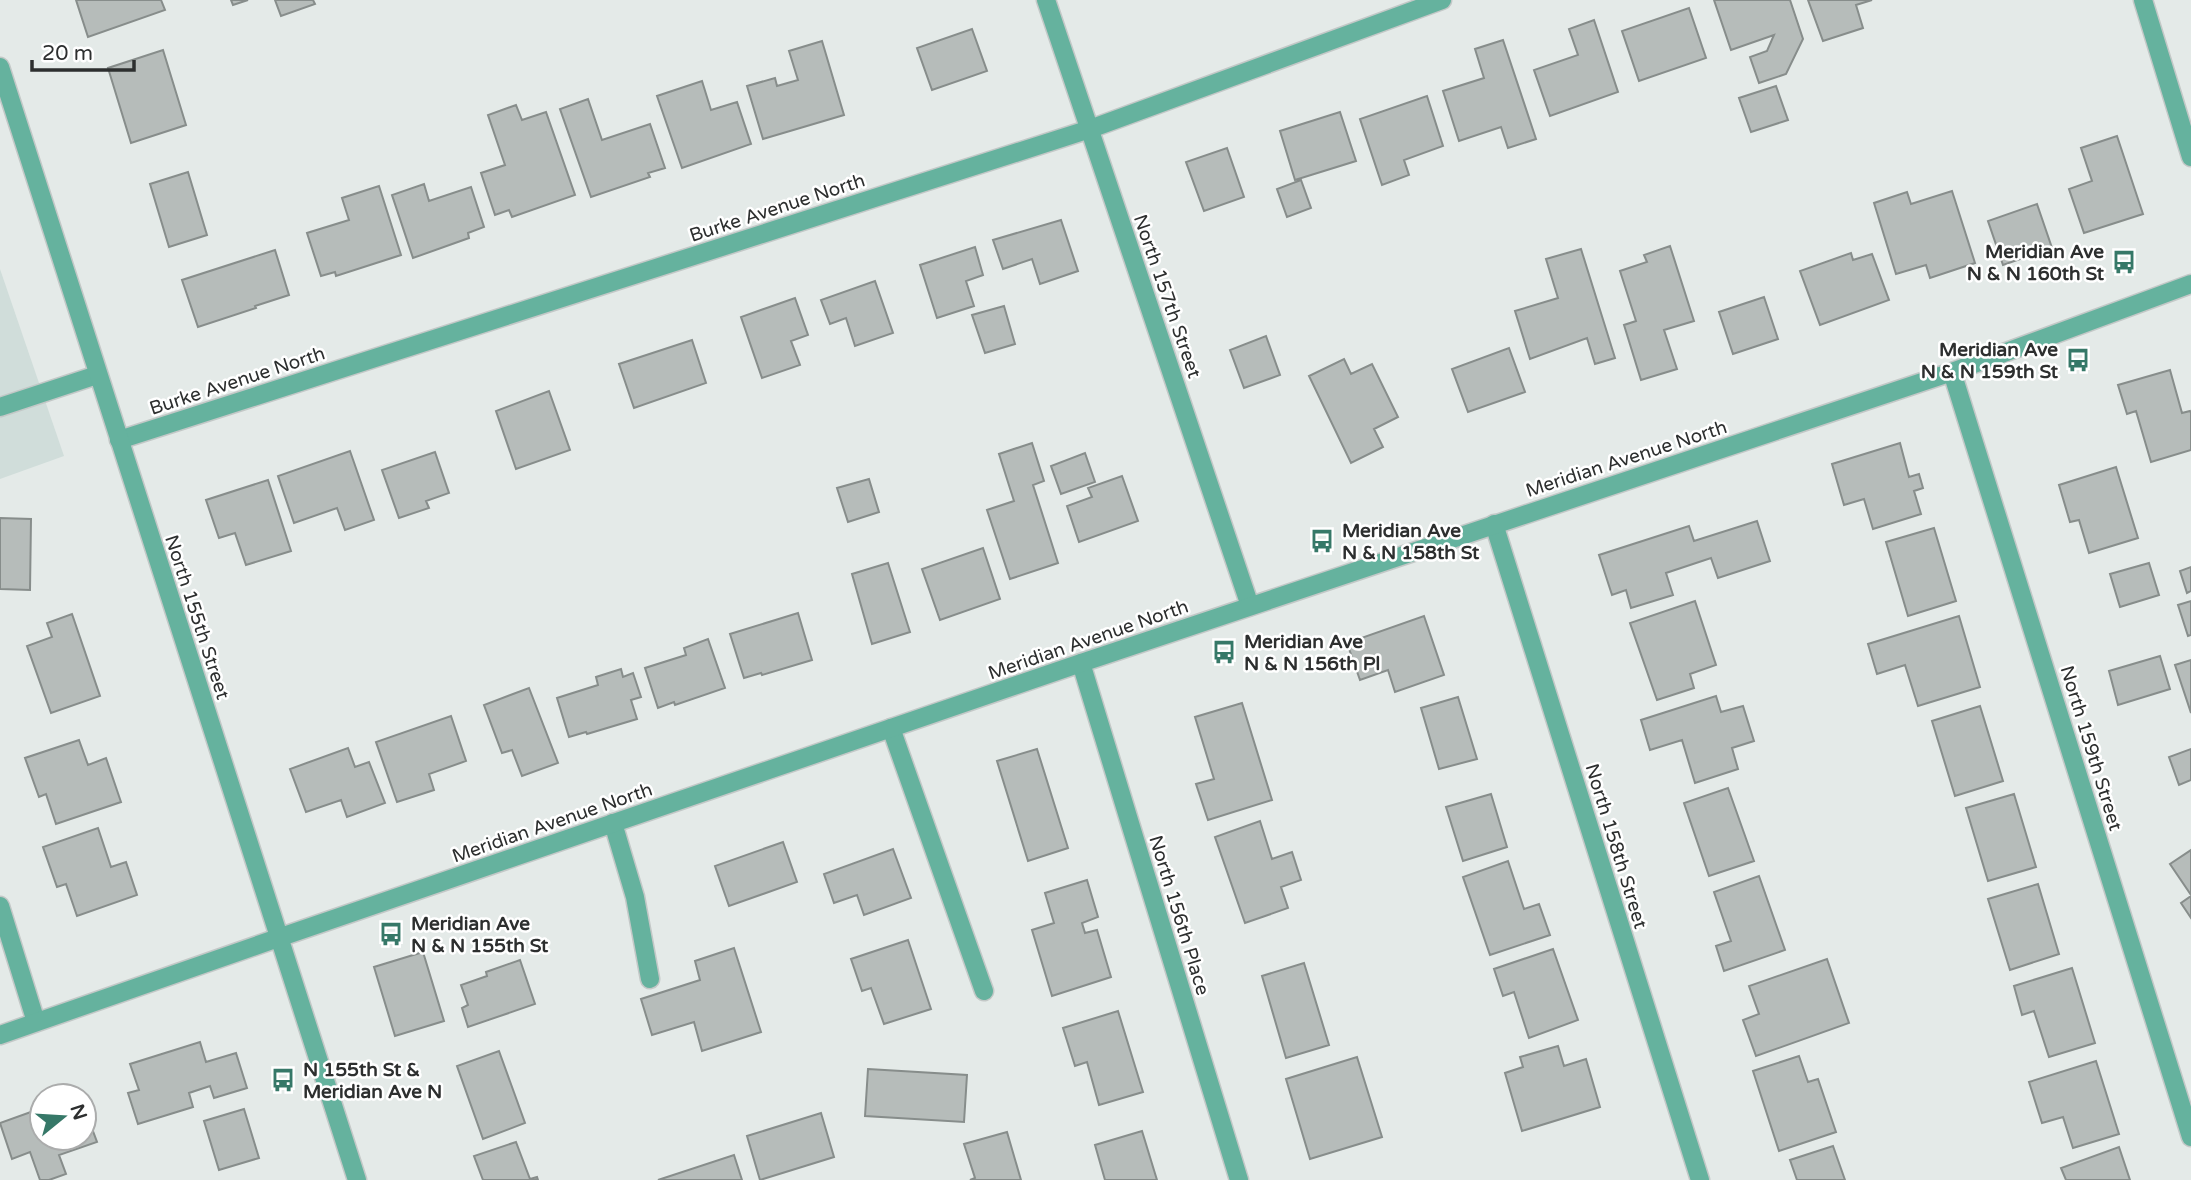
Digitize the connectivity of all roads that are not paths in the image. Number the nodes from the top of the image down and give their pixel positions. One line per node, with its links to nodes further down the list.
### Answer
1 (1046, 0): 5 (street, North 157th Street)
2 (1442, 0): 5 (street, Burke Avenue North)
3 (2143, 0): 6 (street)
4 (0, 67): 9 (street, North 155th Street)
5 (1090, 129): 11 (street, Burke Avenue North); 13 (street, North 157th Street)
6 (2191, 157)
7 (2191, 284): 8 (street, Meridian Avenue North)
8 (1952, 372): 12 (street, Meridian Avenue North); 23 (street, North 159th Street)
9 (97, 374): 10 (street); 11 (street, North 155th Street)
10 (0, 407)
11 (119, 440): 18 (street, North 155th Street)
12 (1494, 524): 13 (street, Meridian Avenue North); 26 (street, North 158th Street)
13 (1250, 606): 14 (street, Meridian Avenue North)
14 (1081, 663): 15 (street, Meridian Avenue North); 25 (street, North 156th Place)
15 (891, 728): 16 (street, Meridian Avenue North); 20 (street)
16 (612, 823): 18 (street, Meridian Avenue North); 19 (street)
17 (0, 906): 21 (street)
18 (278, 938): 21 (street, Meridian Avenue North); 24 (street, North 155th Street)
19 (650, 979)
20 (984, 991)
21 (37, 1022): 22 (street, Meridian Avenue North)
22 (0, 1035)
23 (2191, 1137)
24 (357, 1180)
25 (1239, 1180)
26 (1700, 1180)

